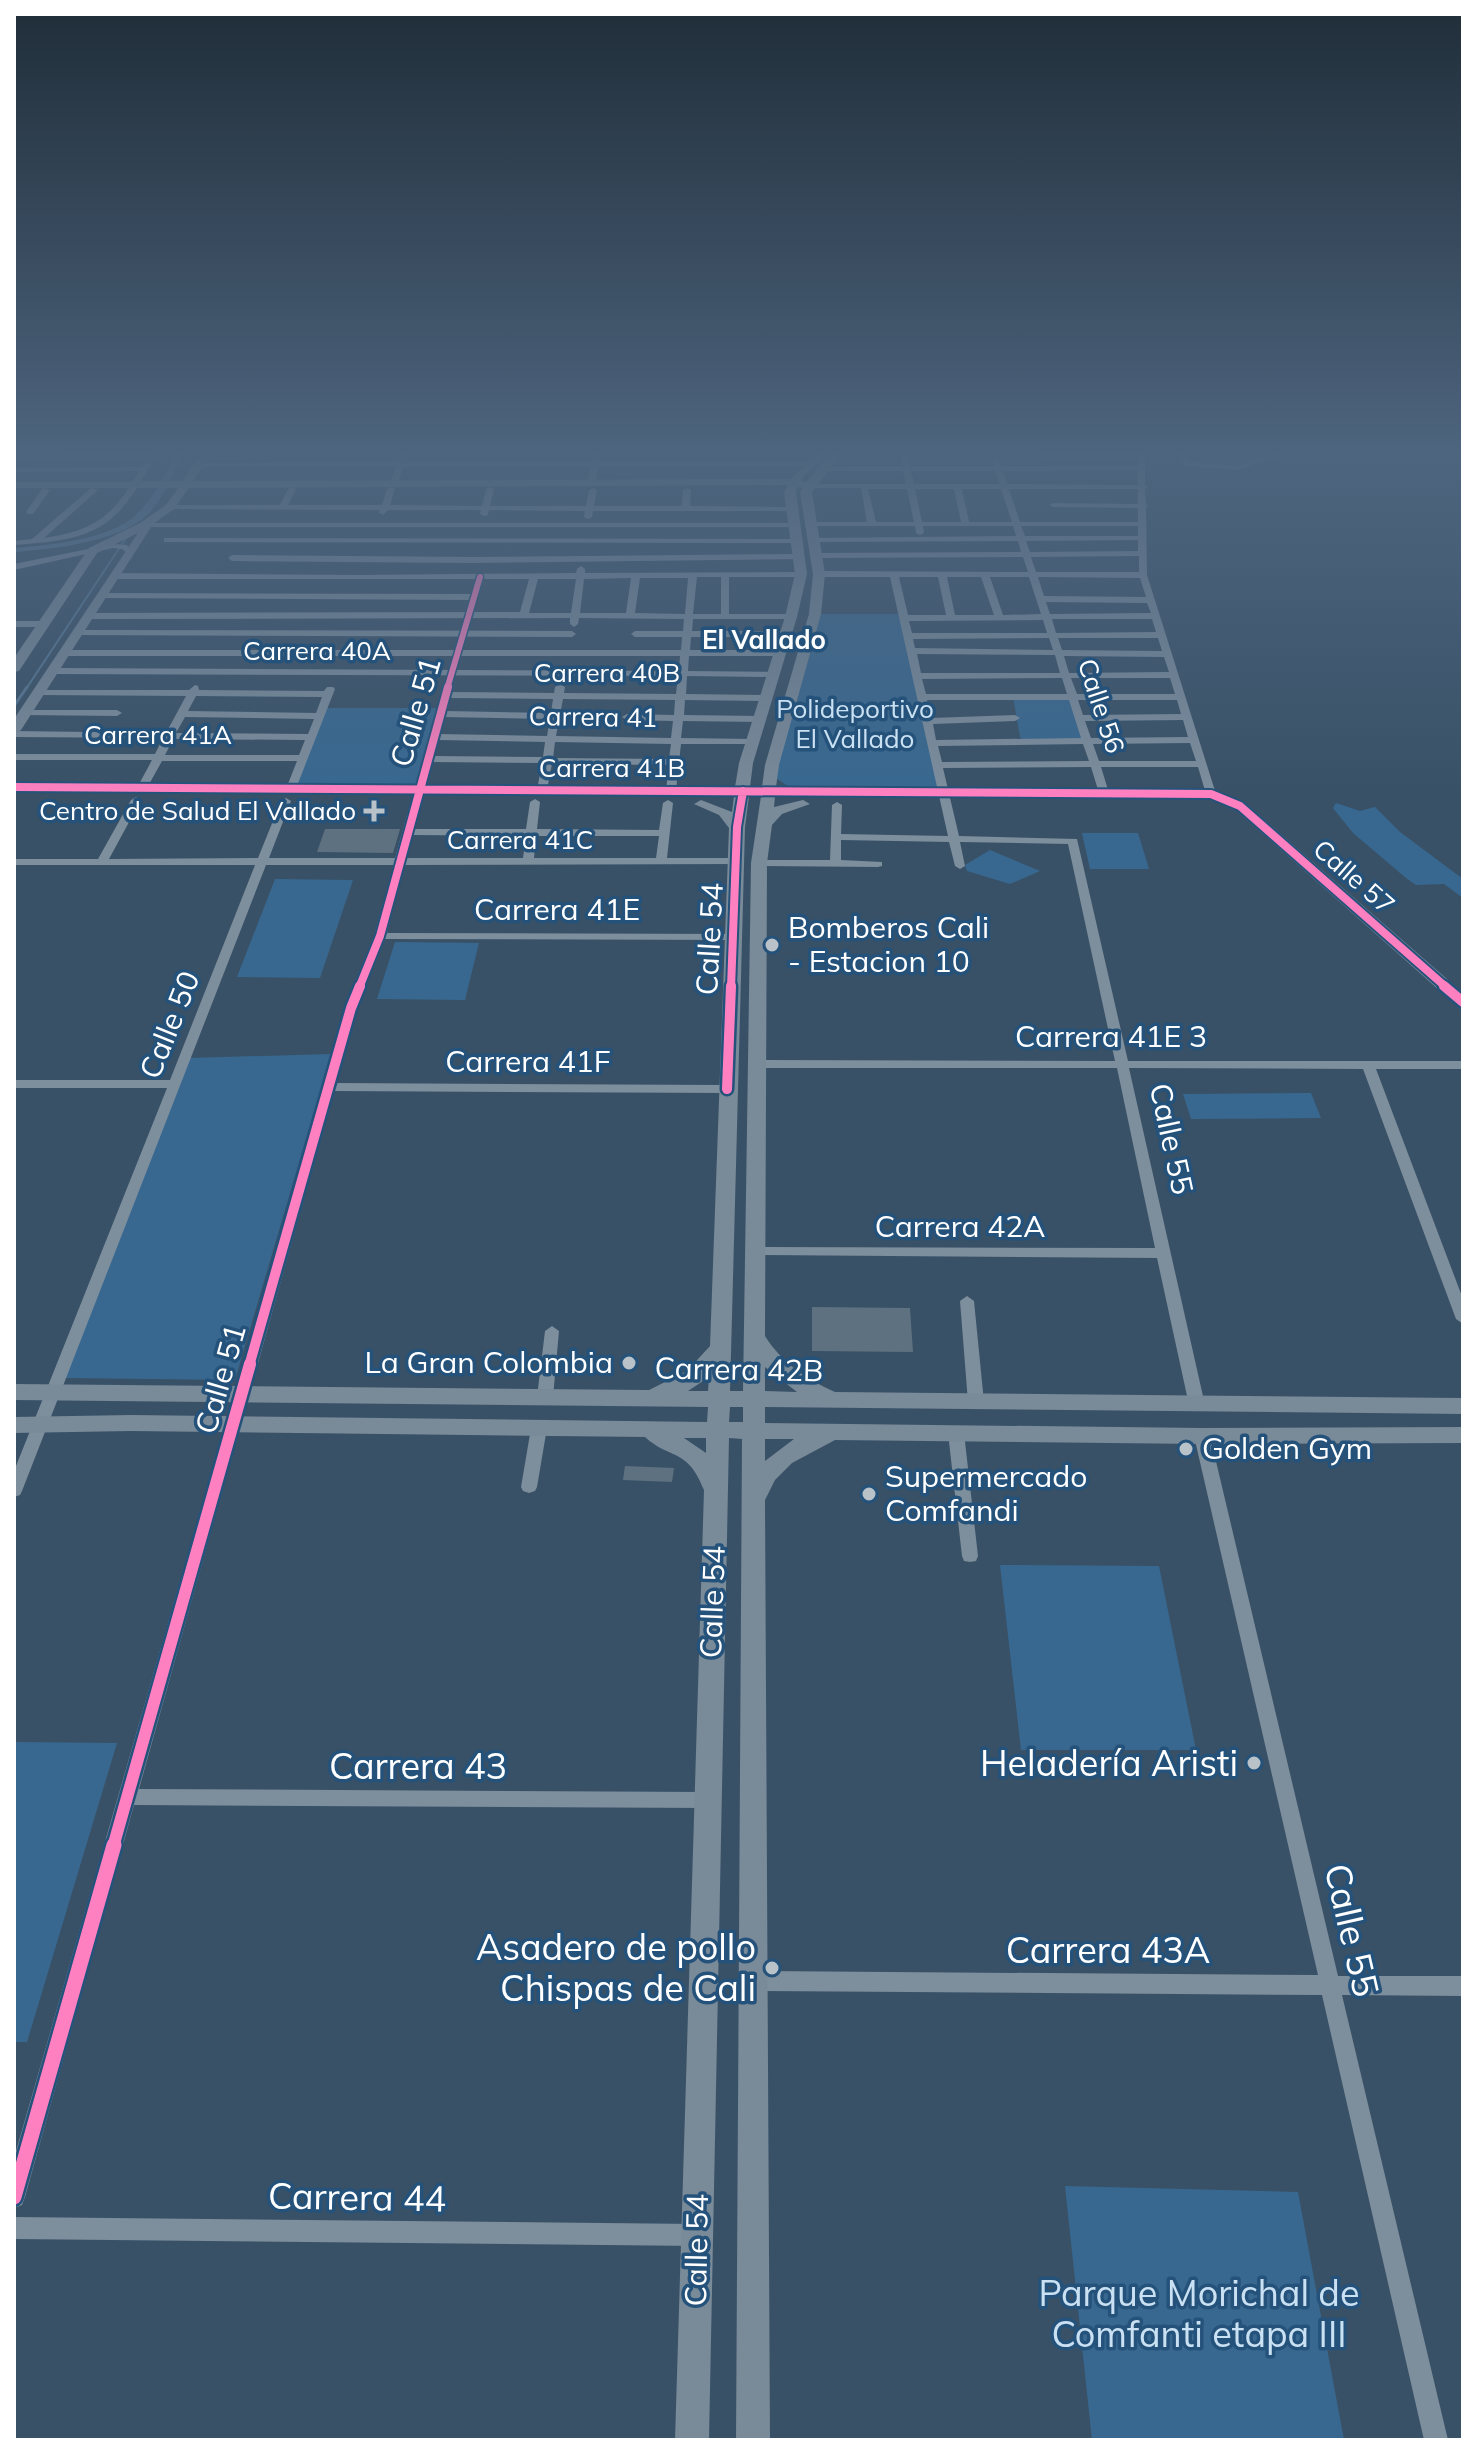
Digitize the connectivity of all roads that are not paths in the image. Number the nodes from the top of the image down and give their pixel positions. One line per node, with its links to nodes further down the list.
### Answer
1 (83, 567): 52 (main road)
2 (121, 567): 22 (main road)
3 (364, 567): 28 (street)
4 (470, 567): 26 (street)
5 (582, 567): 24 (street)
6 (801, 567): 11 (main road, Calle 54)
7 (817, 567): 12 (main road, Calle 54)
8 (927, 567): 14 (street)
9 (1030, 567): 20 (street, Calle 56)
10 (1143, 567): 21 (street)
11 (801, 574): 18 (street); 46 (main road, Calle 54)
12 (819, 574): 13 (street); 131 (main road, Calle 54)
13 (894, 574): 14 (street); 49 (street)
14 (929, 574): 15 (street)
15 (942, 574): 19 (street); 50 (street)
16 (636, 575): 17 (street); 24 (street); 41 (street)
17 (693, 575): 18 (street); 45 (street)
18 (725, 575): 42 (street)
19 (985, 575): 20 (street); 47 (street)
20 (1033, 575): 21 (street); 34 (street, Calle 56)
21 (1143, 575): 35 (street)
22 (115, 576): 25 (street); 30 (main road)
23 (534, 576): 24 (street); 27 (street); 37 (street)
24 (582, 576): 40 (street)
25 (249, 577): 28 (street); 31 (street)
26 (468, 577): 27 (street); 29 (street)
27 (480, 577): 33 (street, Calle 51)
28 (360, 578): 29 (street)
29 (373, 578): 32 (street, Calle 50)
30 (101, 596): 31 (street); 38 (main road)
31 (239, 597): 32 (street); 44 (street)
32 (366, 597): 33 (street); 39 (street, Calle 50)
33 (474, 597): 36 (street, Calle 51)
34 (1041, 599): 35 (street); 48 (street, Calle 56)
35 (1151, 600): 43 (street)
36 (469, 615): 37 (street); 39 (street); 56 (street, Calle 51)
37 (524, 615): 40 (street)
38 (89, 616): 44 (street); 53 (main road)
39 (358, 616): 44 (street); 55 (street, Calle 50)
40 (575, 616): 41 (street); 57 (street)
41 (634, 616): 45 (street); 58 (street)
42 (725, 616): 45 (street); 46 (street)
43 (1156, 616): 48 (street); 62 (street)
44 (232, 617): 54 (street)
45 (688, 617): 59 (street)
46 (791, 617): 60 (main road, Calle 54)
47 (999, 617): 48 (street); 50 (street)
48 (1047, 617): 61 (street, Calle 56)
49 (904, 618): 50 (street); 63 (street)
50 (951, 618)
51 (14, 624): 52 (street)
52 (44, 624): 75 (main road)
53 (78, 633): 54 (street); 65 (main road)
54 (220, 633): 55 (street); 72 (street)
55 (352, 633): 56 (street); 66 (street, Calle 50)
56 (464, 634): 57 (street); 67 (street, Calle 51)
57 (572, 634): 68 (street)
58 (635, 634): 59 (street); 69 (street)
59 (687, 634): 60 (street); 70 (street)
60 (786, 634): 71 (main road, Calle 54)
61 (1053, 635): 62 (street); 63 (street); 73 (street, Calle 56)
62 (1162, 635): 74 (street)
63 (907, 636): 64 (street)
64 (911, 651): 73 (street); 85 (street)
65 (65, 653): 72 (street); 76 (main road)
66 (344, 653): 67 (street); 72 (street); 81 (street, Calle 50)
67 (458, 653): 68 (street); 78 (street, Calle 51)
68 (565, 653): 69 (street); 79 (street)
69 (631, 653): 70 (street)
70 (685, 653): 71 (street); 80 (street)
71 (780, 653): 82 (main road, Calle 54)
72 (210, 654): 77 (street)
73 (1059, 654): 74 (street); 83 (street, Calle 56)
74 (1168, 654): 84 (street)
75 (14, 668)
76 (53, 671): 77 (street, Carrera 40A); 86 (main road)
77 (201, 673): 81 (street, Carrera 40A); 87 (street)
78 (452, 673): 79 (street, Carrera 40A); 81 (street, Carrera 40A); 89 (street, Calle 51)
79 (562, 673): 80 (street, Carrera 40A); 90 (street)
80 (683, 673): 82 (street, Carrera 40A); 91 (street)
81 (336, 674): 88 (street, Calle 50)
82 (774, 674): 96 (main road, Calle 54)
83 (1065, 675): 84 (street); 85 (street); 94 (street, Calle 56)
84 (1174, 675): 95 (street)
85 (916, 676): 92 (street)
86 (39, 692): 87 (street); 97 (main road)
87 (193, 693): 88 (street); 99 (street)
88 (328, 694): 101 (street, Calle 50)
89 (446, 695): 90 (street, Carrera 40B); 100 (street, Calle 51)
90 (558, 695): 91 (street, Carrera 40B); 102 (street)
91 (680, 696): 96 (street, Carrera 40B); 104 (street)
92 (921, 697): 93 (street); 109 (street)
93 (1013, 697): 94 (street); 106 (street)
94 (1073, 697): 95 (street); 107 (street, Calle 56)
95 (1181, 697): 105 (street)
96 (767, 698): 108 (main road, Calle 54)
97 (26, 713): 98 (street); 110 (main road)
98 (117, 713)
99 (182, 714): 101 (street); 111 (street)
100 (440, 714): 102 (street); 113 (street, Calle 51)
101 (319, 716): 112 (street, Calle 50)
102 (555, 716): 114 (street)
103 (627, 717): 104 (street)
104 (678, 717): 108 (street); 115 (street)
105 (1187, 717): 107 (street); 116 (street)
106 (1015, 718): 109 (street); 119 (street)
107 (1079, 718): 117 (street, Calle 56)
108 (760, 719): 118 (main road, Calle 54)
109 (926, 721): 120 (street)
110 (14, 732): 111 (street)
111 (171, 734): 112 (street); 122 (street)
112 (311, 737): 123 (street, Calle 50)
113 (433, 737): 114 (street, Carrera 41); 124 (street, Calle 51)
114 (551, 738): 115 (street, Carrera 41); 125 (street)
115 (676, 740): 118 (street, Carrera 41); 126 (street)
116 (1194, 740): 117 (street); 128 (street)
117 (1087, 741): 119 (street); 127 (street, Calle 56)
118 (752, 742): 130 (main road, Calle 54)
119 (1021, 742): 120 (street)
120 (931, 743): 129 (street)
121 (14, 757): 122 (street, Carrera 41A)
122 (160, 757): 123 (street, Carrera 41A); 135 (street)
123 (303, 758): 137 (street, Calle 50)
124 (427, 759): 125 (street); 138 (street, Calle 51)
125 (547, 760): 126 (street); 139 (street)
126 (674, 762): 140 (street)
127 (1094, 763): 128 (street); 129 (street); 134 (street, Calle 56)
128 (1201, 764): 136 (street)
129 (936, 765): 144 (street)
130 (745, 768): 131 (main road); 133 (main road); 141 (main road, Calle 54)
131 (771, 768): 142 (main road, Calle 54); 143 (main road)
132 (14, 787): 135 (main road, Carrera 41B)
133 (711, 790): 140 (main road, Carrera 41B); 141 (main road, Carrera 41B)
134 (1104, 793): 136 (main road, Carrera 41B); 144 (main road, Carrera 41B)
135 (139, 794): 137 (main road, Carrera 41B); 145 (main road, Carrera 41B); 158 (street)
136 (1211, 794): 148 (main road, Calle 57)
137 (288, 795): 138 (main road, Carrera 41B); 159 (street, Calle 50)
138 (417, 795): 139 (main road, Carrera 41B); 151 (street, Calle 51)
139 (539, 796): 140 (main road, Carrera 41B); 152 (street)
140 (669, 797): 146 (main road, Carrera 41B); 153 (street)
141 (742, 798): 142 (main road, Carrera 41B); 146 (main road, Carrera 41B); 150 (main road, Calle 54)
142 (766, 798): 143 (main road, Carrera 41B); 149 (main road, Calle 54)
143 (803, 798): 144 (main road, Carrera 41B); 147 (main road, Carrera 41B); 149 (main road)
144 (944, 799): 147 (main road, Carrera 41B); 148 (main road, Carrera 41B); 155 (street)
145 (14, 800)
146 (701, 804): 150 (main road)
147 (837, 805): 154 (street)
148 (1240, 806): 169 (main road, Calle 57)
149 (762, 826): 163 (main road, Calle 54)
150 (737, 827): 156 (main road, Calle 54)
151 (408, 832): 152 (street); 160 (street, Calle 51)
152 (532, 832): 153 (street); 161 (street)
153 (664, 833): 162 (street)
154 (836, 837): 155 (street); 164 (street)
155 (954, 837): 166 (street); 170 (street, Calle 55)
156 (737, 861): 162 (street, Carrera 41C); 168 (main road, Calle 54)
157 (14, 862): 158 (street, Carrera 41C)
158 (102, 862): 159 (street, Carrera 41C)
159 (262, 862): 160 (street, Carrera 41C); 175 (street, Calle 50)
160 (400, 862): 161 (street, Carrera 41C); 167 (street, Calle 51)
161 (528, 862): 162 (street, Carrera 41C)
162 (661, 862)
163 (759, 863): 164 (street); 171 (main road, Calle 54)
164 (835, 863): 165 (street)
165 (878, 864)
166 (960, 866)
167 (380, 936): 168 (street, Carrera 41E); 176 (street, Calle 51)
168 (734, 937): 177 (main road, Calle 54)
169 (1463, 1002)
170 (1122, 1062): 171 (street, Carrera 41E 3); 172 (street, Carrera 41E 3); 179 (street, Calle 55)
171 (759, 1064): 178 (main road, Calle 54)
172 (1368, 1064): 173 (street, Carrera 41E 3); 181 (street)
173 (1463, 1065)
174 (14, 1084): 175 (street)
175 (175, 1084): 186 (street, Calle 50)
176 (329, 1087): 177 (street, Carrera 41F); 187 (street, Calle 51)
177 (727, 1089): 183 (main road, Calle 54)
178 (756, 1252): 179 (street, Carrera 42A); 184 (main road, Calle 54)
179 (1163, 1253): 195 (street, Calle 55)
180 (967, 1301): 194 (street)
181 (1463, 1319)
182 (552, 1331): 189 (street)
183 (723, 1333): 190 (main road); 191 (main road, Calle 54)
184 (755, 1337): 192 (main road, Calle 54); 193 (main road)
185 (14, 1392): 186 (main road, Carrera 42B)
186 (53, 1392): 187 (main road, Carrera 42B); 199 (street, Calle 50)
187 (242, 1392): 189 (main road, Carrera 42B); 197 (street, Calle 51)
188 (575, 1396): 189 (main road, Carrera 42B); 190 (main road, Carrera 42B); 201 (main road)
189 (545, 1397)
190 (642, 1398): 191 (main road, Carrera 42B)
191 (720, 1399): 192 (main road, Carrera 42B); 203 (main road, Calle 54)
192 (755, 1399): 193 (main road, Carrera 42B); 204 (main road, Calle 54)
193 (839, 1402): 194 (main road, Carrera 42B)
194 (976, 1402): 195 (main road, Carrera 42B)
195 (1197, 1405): 196 (main road, Carrera 42B)
196 (1463, 1406)
197 (233, 1424): 199 (main road, Carrera 42B); 200 (main road, Carrera 42B); 214 (street, Calle 51)
198 (14, 1425): 199 (main road, Carrera 42B)
199 (40, 1425): 210 (street, Calle 50)
200 (539, 1428): 201 (main road, Carrera 42B); 209 (street)
201 (563, 1430): 202 (main road, Carrera 42B)
202 (632, 1430): 203 (main road, Carrera 42B); 211 (main road)
203 (719, 1431): 204 (main road, Carrera 42B); 211 (main road, Calle 54)
204 (755, 1431): 205 (main road, Carrera 42B); 212 (main road, Calle 54)
205 (841, 1432): 206 (main road, Carrera 42B); 212 (main road)
206 (956, 1433): 208 (main road, Carrera 42B); 213 (street)
207 (1463, 1435): 208 (main road, Carrera 42B)
208 (1202, 1436): 218 (street, Calle 55)
209 (529, 1487)
210 (14, 1491)
211 (716, 1494): 215 (main road, Calle 54)
212 (753, 1519): 216 (main road, Calle 54)
213 (970, 1556)
214 (127, 1797): 215 (street, Carrera 43); 219 (street, Calle 51)
215 (708, 1800): 221 (main road, Calle 54)
216 (753, 1981): 218 (street, Carrera 43A); 223 (main road, Calle 54)
217 (1463, 1986): 218 (street, Carrera 43A)
218 (1330, 1987): 224 (street, Calle 55)
219 (14, 2197)
220 (14, 2228): 221 (street, Carrera 44)
221 (698, 2235): 222 (main road, Calle 54)
222 (692, 2440)
223 (753, 2440)
224 (1436, 2440)

